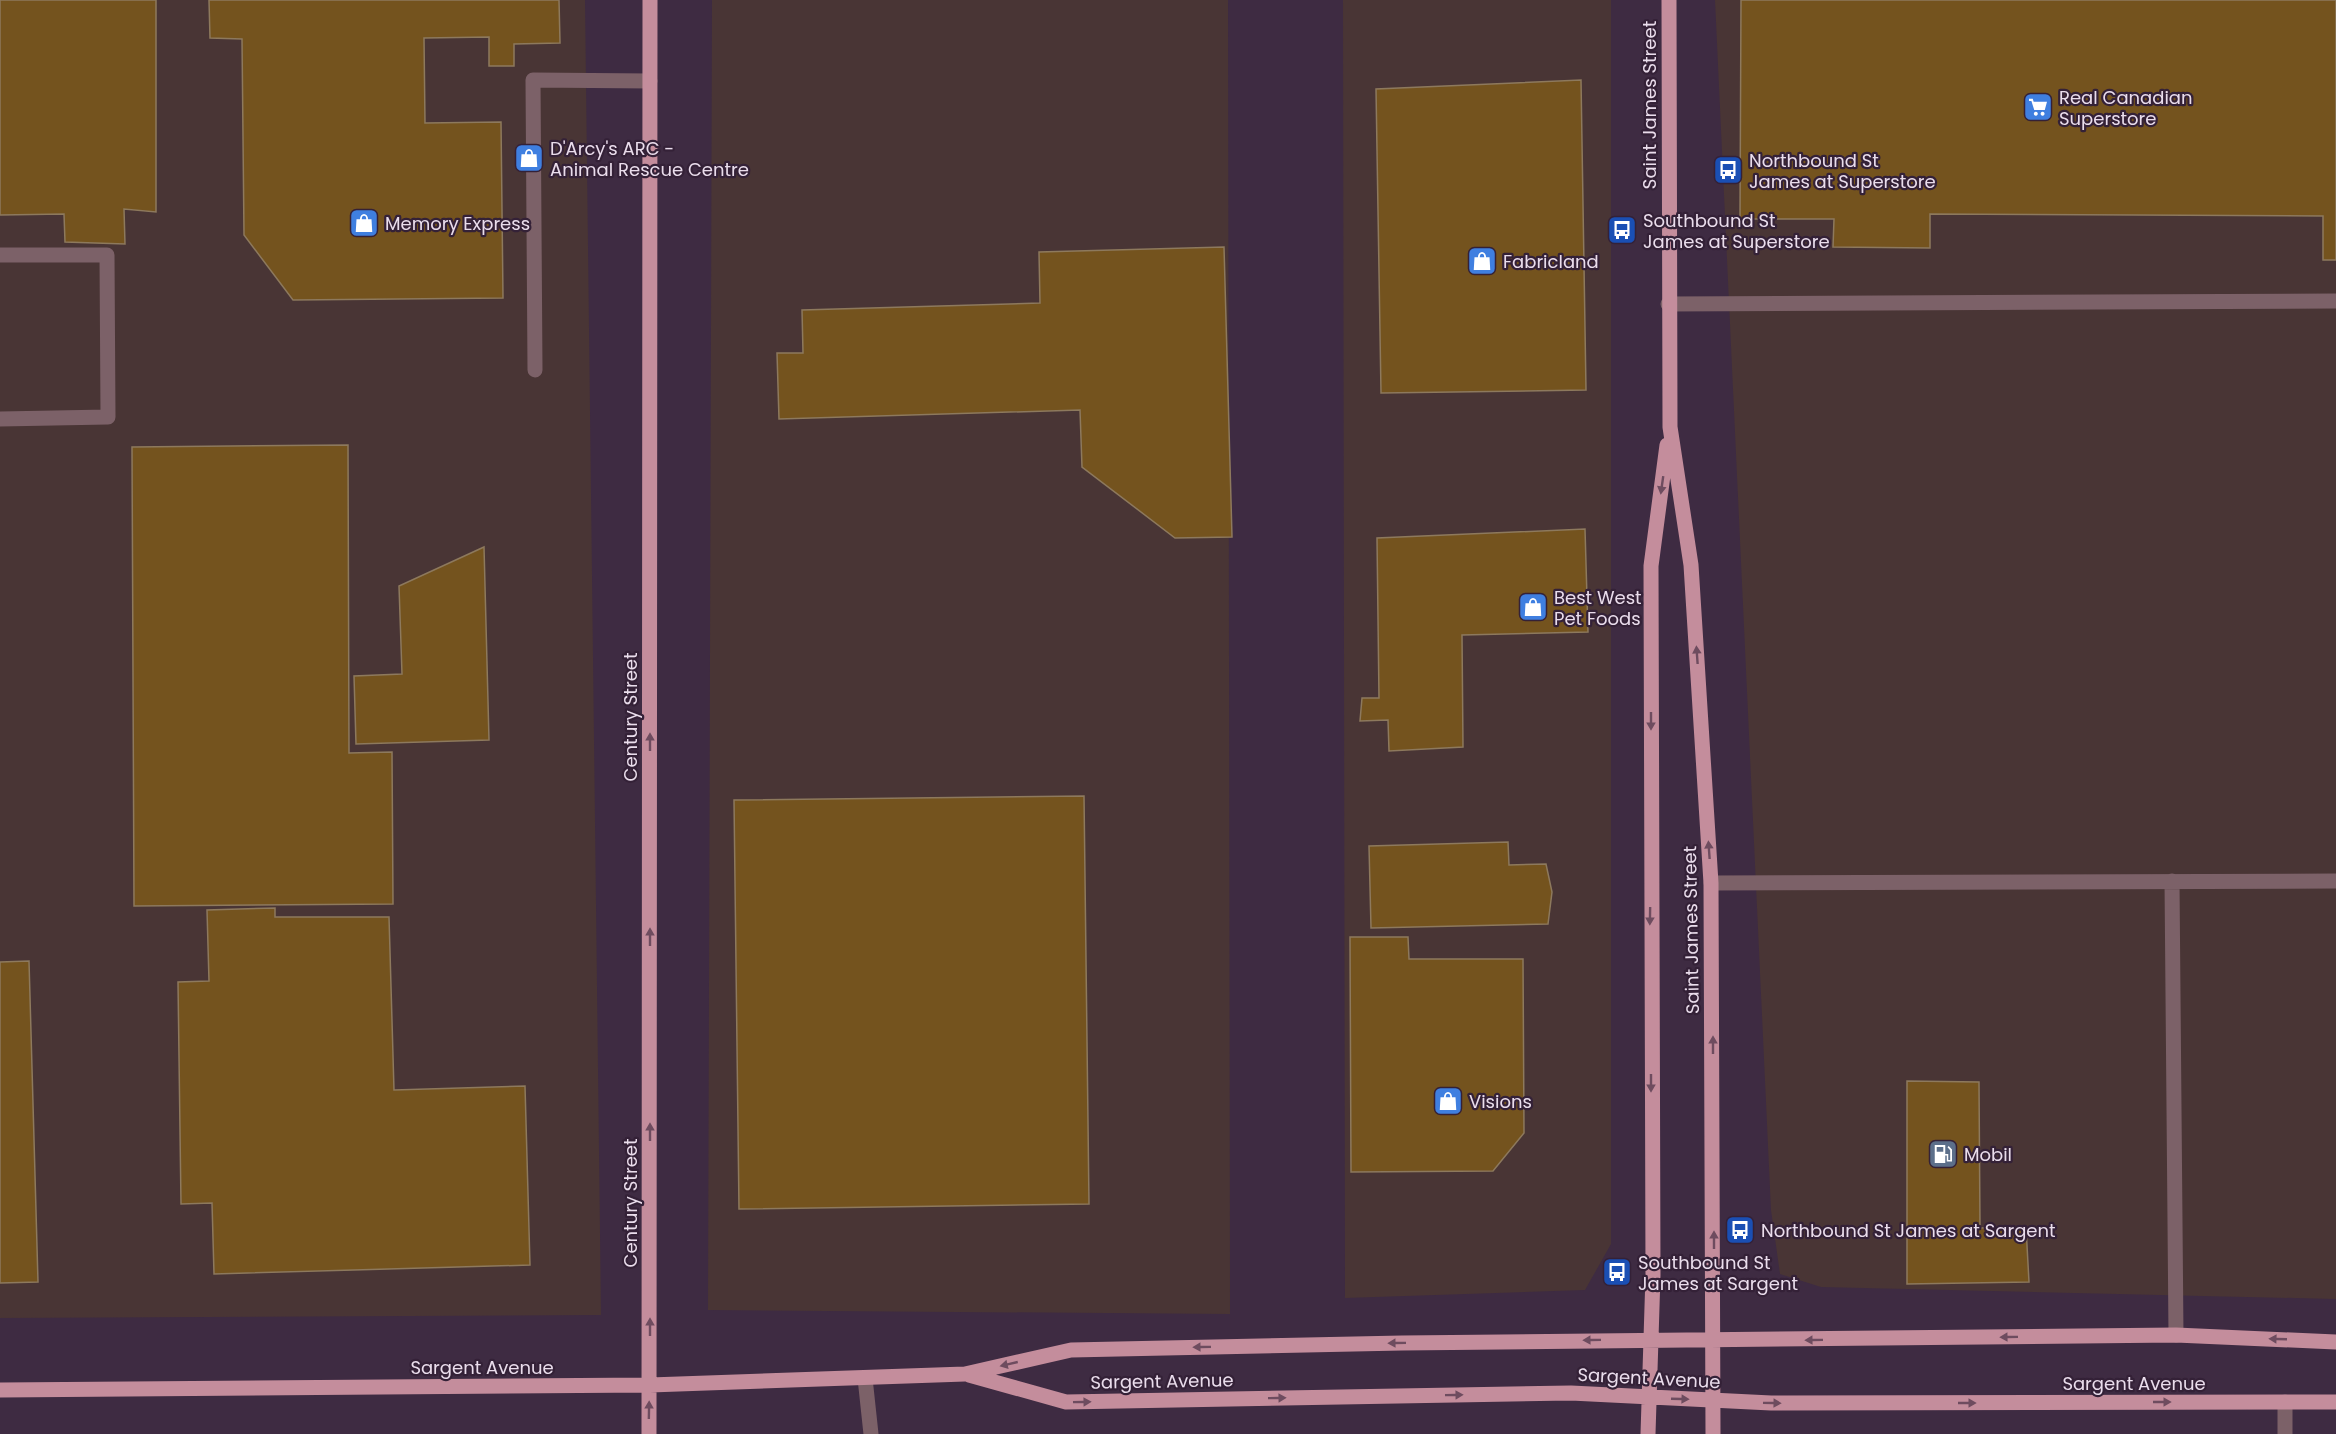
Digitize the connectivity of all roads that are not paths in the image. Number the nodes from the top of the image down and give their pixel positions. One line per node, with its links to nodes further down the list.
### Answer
1 (650, 0): 3 (main road, Century Street)
2 (1669, 0): 6 (main road, Saint James Street)
3 (651, 81): 7 (lane); 19 (main road, Century Street, one-way to 3)
4 (0, 255): 8 (lane)
5 (2336, 302): 6 (lane)
6 (1668, 304): 9 (main road, Saint James Street)
7 (535, 370)
8 (0, 418)
9 (1670, 427): 12 (main road, Saint James Street, one-way to 9); 14 (main road, Saint James Street, one-way to 14)
10 (2172, 881): 11 (lane); 12 (lane); 13 (lane)
11 (2336, 881)
12 (1711, 883): 15 (main road, Saint James Street, one-way to 12)
13 (2176, 1335): 15 (main road, Sargent Avenue, one-way to 15); 16 (main road, Sargent Avenue, one-way to 13)
14 (1651, 1340): 15 (main road, Sargent Avenue); 17 (main road, Sargent Avenue, one-way to 17); 21 (main road, Saint James Street)
15 (1715, 1340): 22 (main road, Saint James Street)
16 (2336, 1342)
17 (965, 1374): 18 (main road, Sargent Avenue); 21 (main road, Sargent Avenue, one-way to 21)
18 (865, 1378): 19 (main road, Sargent Avenue); 26 (lane)
19 (650, 1385): 20 (main road, Sargent Avenue); 25 (main road, Century Street, one-way to 19)
20 (0, 1390)
21 (1647, 1397): 22 (main road, Sargent Avenue, one-way to 22); 27 (main road, Saint James Street)
22 (1714, 1400): 23 (main road, Sargent Avenue, one-way to 23); 28 (main road, Saint James Street)
23 (2285, 1402): 24 (main road, Sargent Avenue); 29 (lane)
24 (2336, 1402)
25 (649, 1434)
26 (871, 1434)
27 (1648, 1434)
28 (1713, 1434)
29 (2285, 1434)

